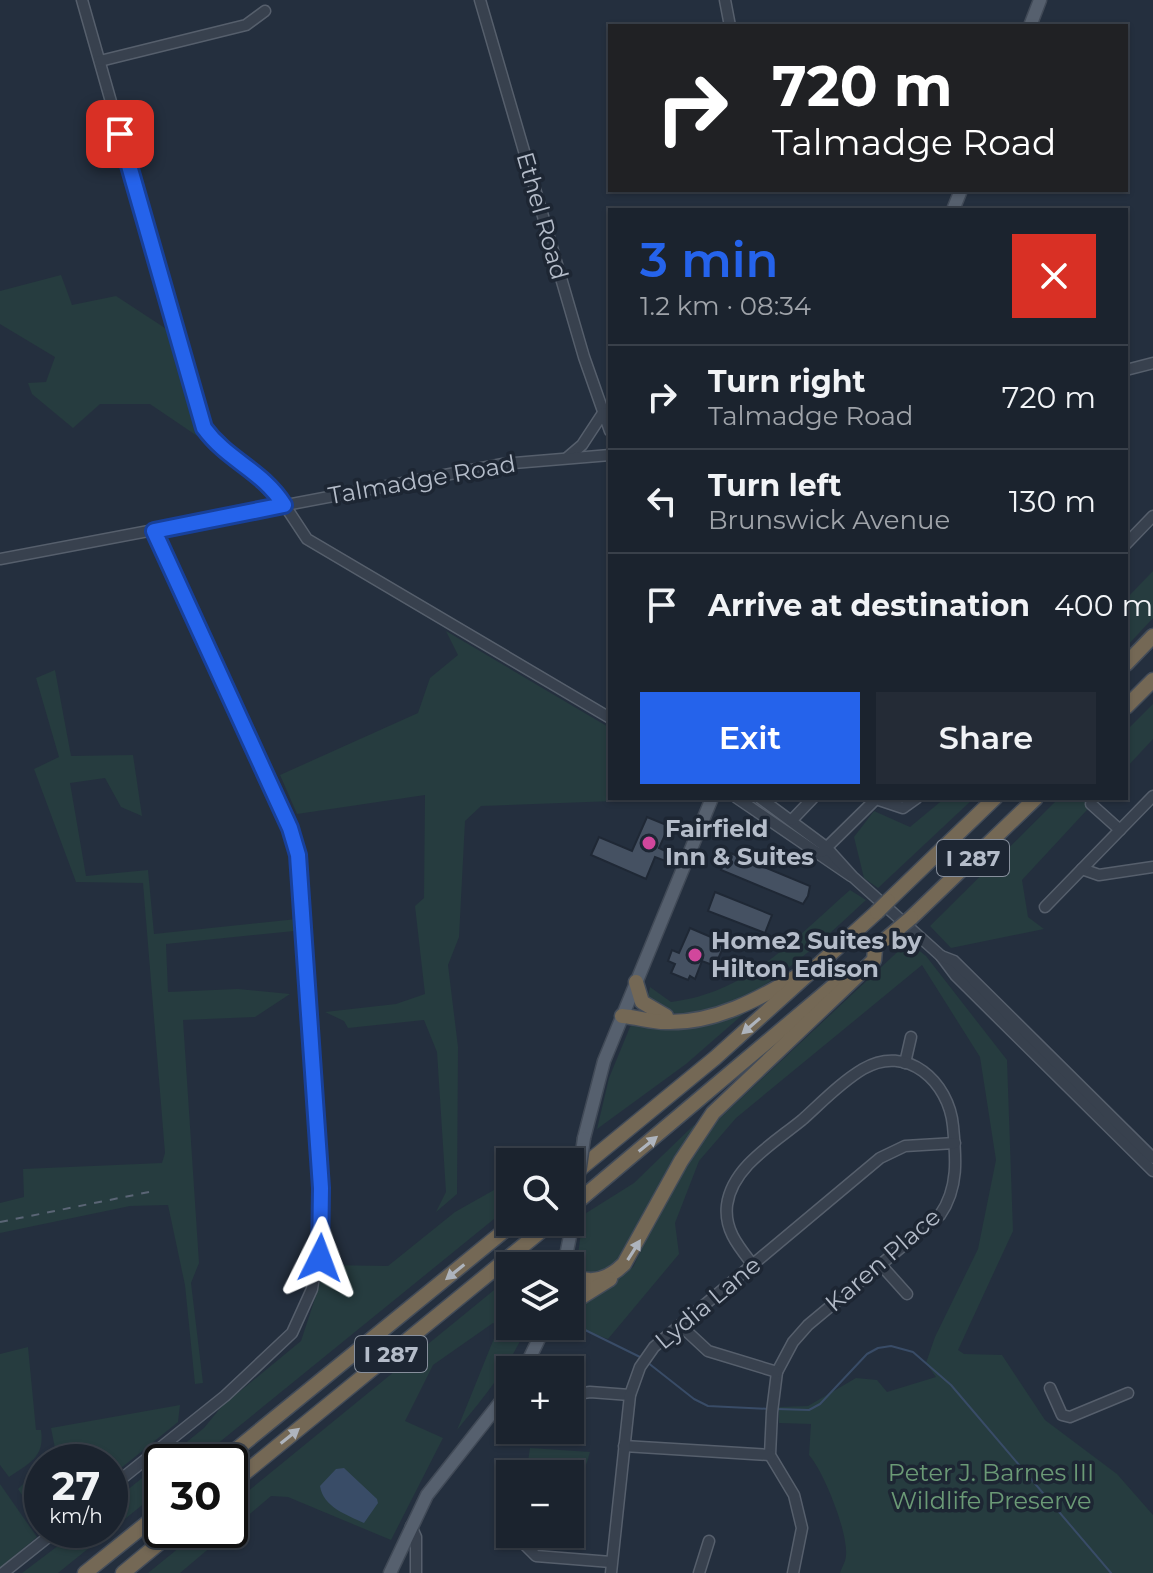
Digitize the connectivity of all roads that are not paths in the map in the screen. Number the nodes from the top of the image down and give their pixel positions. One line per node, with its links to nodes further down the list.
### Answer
1 (82, 0): 8 (street)
2 (480, 0): 11 (street, Ethel Road)
3 (725, 0): 6 (street)
4 (1040, 0): 7 (main road)
5 (265, 11): 8 (street)
6 (730, 24)
7 (1031, 24)
8 (100, 61): 15 (street)
9 (1153, 363): 10 (street)
10 (1128, 369)
11 (603, 413): 12 (street, Ethel Road); 14 (street)
12 (608, 426)
13 (608, 455): 14 (street, Talmadge Road)
14 (568, 457): 15 (street, Talmadge Road)
15 (284, 505): 17 (street, Talmadge Road); 24 (street)
16 (1153, 516): 18 (street)
17 (154, 531): 19 (street, Talmadge Road); 75 (street)
18 (1128, 537)
19 (0, 559)
20 (1153, 636): 21 (highway)
21 (1128, 662)
22 (1153, 680): 23 (highway)
23 (1128, 705)
24 (608, 717)
25 (1153, 796): 37 (street)
26 (711, 800): 45 (main road)
27 (740, 800): 38 (street)
28 (763, 800): 36 (street)
29 (811, 800): 36 (street)
30 (875, 800): 38 (street)
31 (879, 800): 32 (street)
32 (914, 800)
33 (993, 800): 43 (highway, I 287, bridge)
34 (1034, 800): 42 (highway, I 287, bridge)
35 (1091, 804): 37 (street)
36 (792, 820): 38 (street)
37 (1120, 830): 40 (street)
38 (822, 852): 44 (street)
39 (1153, 867): 40 (street)
40 (1082, 869): 41 (street)
41 (1045, 907)
42 (881, 944): 54 (highway, I 287, one-way to 42); 60 (highway, one-way to 42)
43 (830, 956): 47 (highway); 52 (highway, I 287, one-way to 52)
44 (941, 956): 51 (street); 53 (street)
45 (636, 982): 46 (main road); 47 (highway)
46 (622, 1016): 47 (highway); 57 (main road, bridge)
47 (681, 1021)
48 (911, 1037): 49 (street)
49 (905, 1063): 50 (street, Karen Place); 58 (street)
50 (955, 1143): 58 (street, Lydia Lane); 59 (street, Karen Place)
51 (1153, 1158)
52 (584, 1165)
53 (1153, 1171)
54 (584, 1196)
55 (498, 1236): 71 (highway, I 287, one-way to 71)
56 (535, 1236): 74 (highway, I 287, one-way to 56)
57 (567, 1252)
58 (753, 1265): 64 (street, Lydia Lane)
59 (881, 1265): 62 (street); 65 (street, Karen Place)
60 (613, 1275): 61 (highway); 63 (highway)
61 (584, 1279)
62 (907, 1294)
63 (584, 1297)
64 (680, 1325): 65 (street); 69 (street, Lydia Lane)
65 (777, 1372): 73 (street, Karen Place)
66 (1050, 1388): 68 (street)
67 (584, 1393): 69 (street)
68 (1128, 1393)
69 (630, 1395): 72 (street, Lydia Lane)
70 (496, 1407): 77 (main road)
71 (243, 1444)
72 (624, 1446): 73 (street); 82 (street, Lydia Lane)
73 (770, 1455): 89 (street)
74 (248, 1470)
75 (128, 1474)
76 (144, 1525): 84 (highway)
77 (411, 1526): 86 (main road); 87 (street)
78 (709, 1541): 88 (street)
79 (34, 1548): 83 (street)
80 (153, 1548): 85 (highway)
81 (528, 1548): 82 (street)
82 (611, 1568)
83 (3, 1573)
84 (85, 1573)
85 (123, 1573)
86 (390, 1573)
87 (416, 1573)
88 (699, 1573)
89 (793, 1573)

